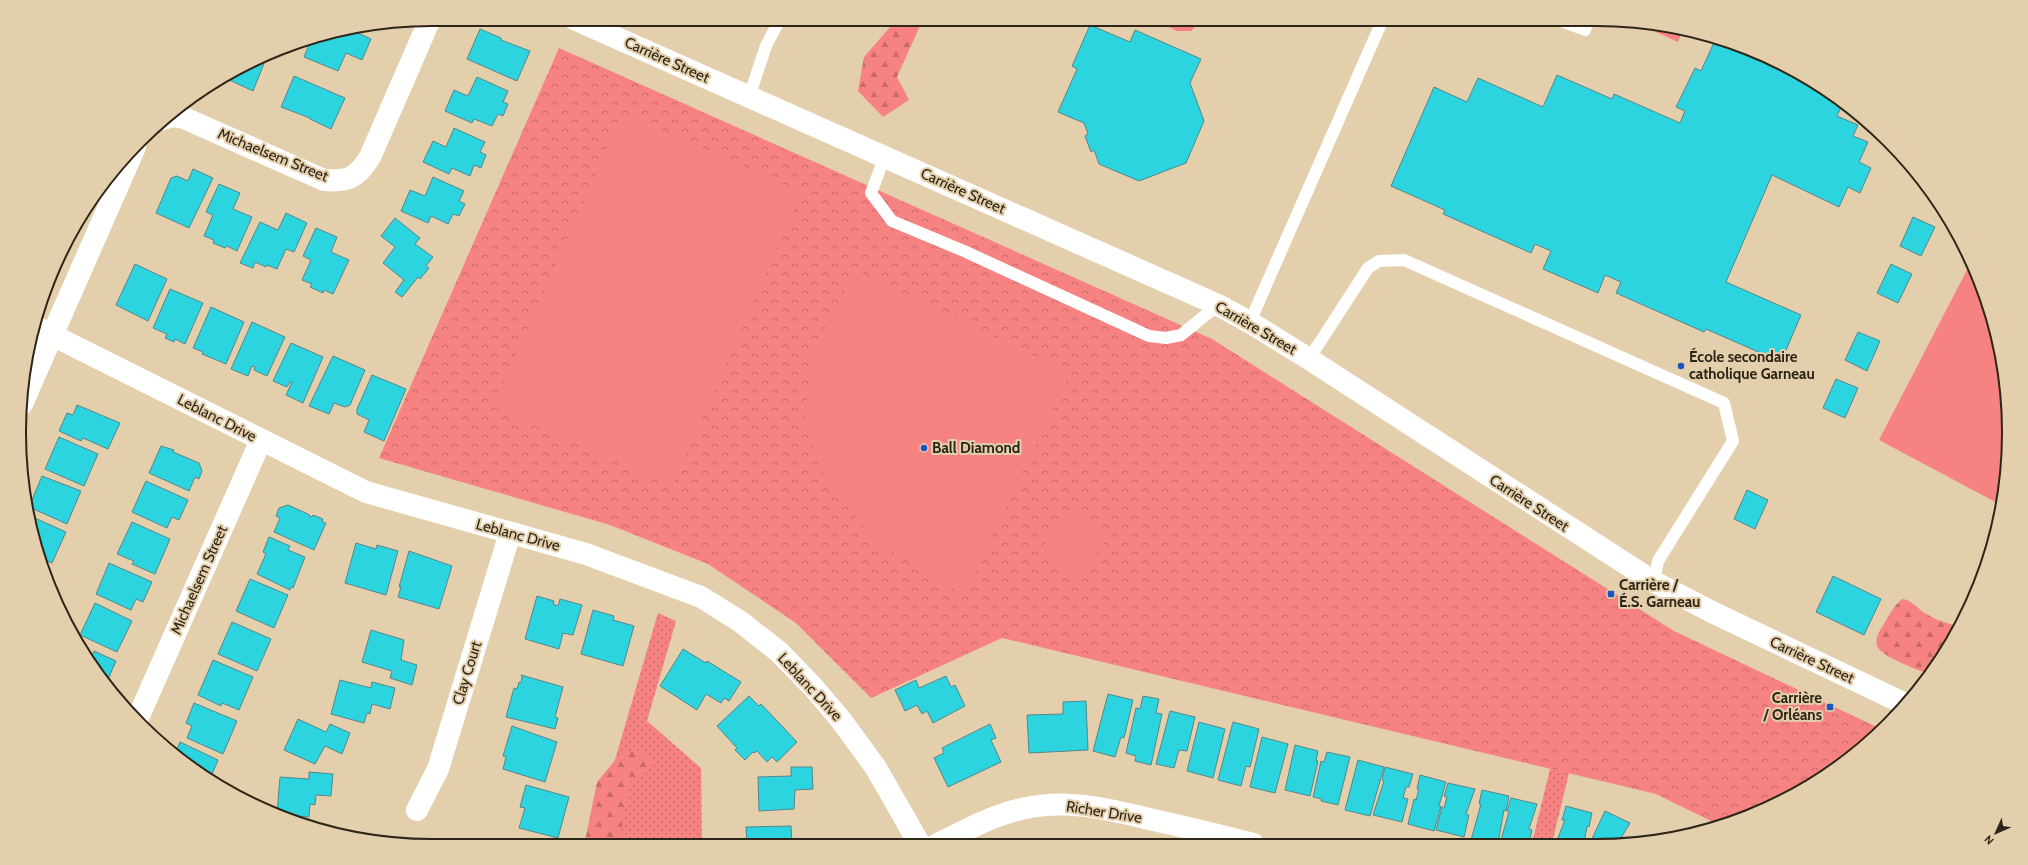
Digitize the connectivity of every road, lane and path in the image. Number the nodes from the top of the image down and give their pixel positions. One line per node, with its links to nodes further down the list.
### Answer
1 (427, 26): 8 (street, Michaelsem Street)
2 (590, 26): 7 (street, Carrière Street)
3 (776, 26): 7 (lane)
4 (1380, 26): 12 (lane)
5 (1574, 26): 6 (lane)
6 (1586, 26)
7 (749, 97): 9 (street, Carrière Street)
8 (177, 117)
9 (885, 156): 11 (street, Carrière Street); 11 (lane)
10 (126, 166): 13 (street)
11 (1218, 305): 12 (street, Carrière Street)
12 (1251, 323): 14 (street, Carrière Street)
13 (43, 331): 15 (street); 16 (street, Leblanc Drive)
14 (1308, 359): 18 (street, Carrière Street); 18 (lane)
15 (29, 380)
16 (261, 440): 17 (street, Leblanc Drive); 20 (street, Michaelsem Street)
17 (510, 533): 21 (street, Clay Court); 22 (street, Leblanc Drive)
18 (1654, 582): 19 (street, Carrière Street)
19 (1900, 702)
20 (140, 714)
21 (417, 810)
22 (917, 839)
23 (947, 839): 24 (street, Richer Drive)
24 (1232, 839)

